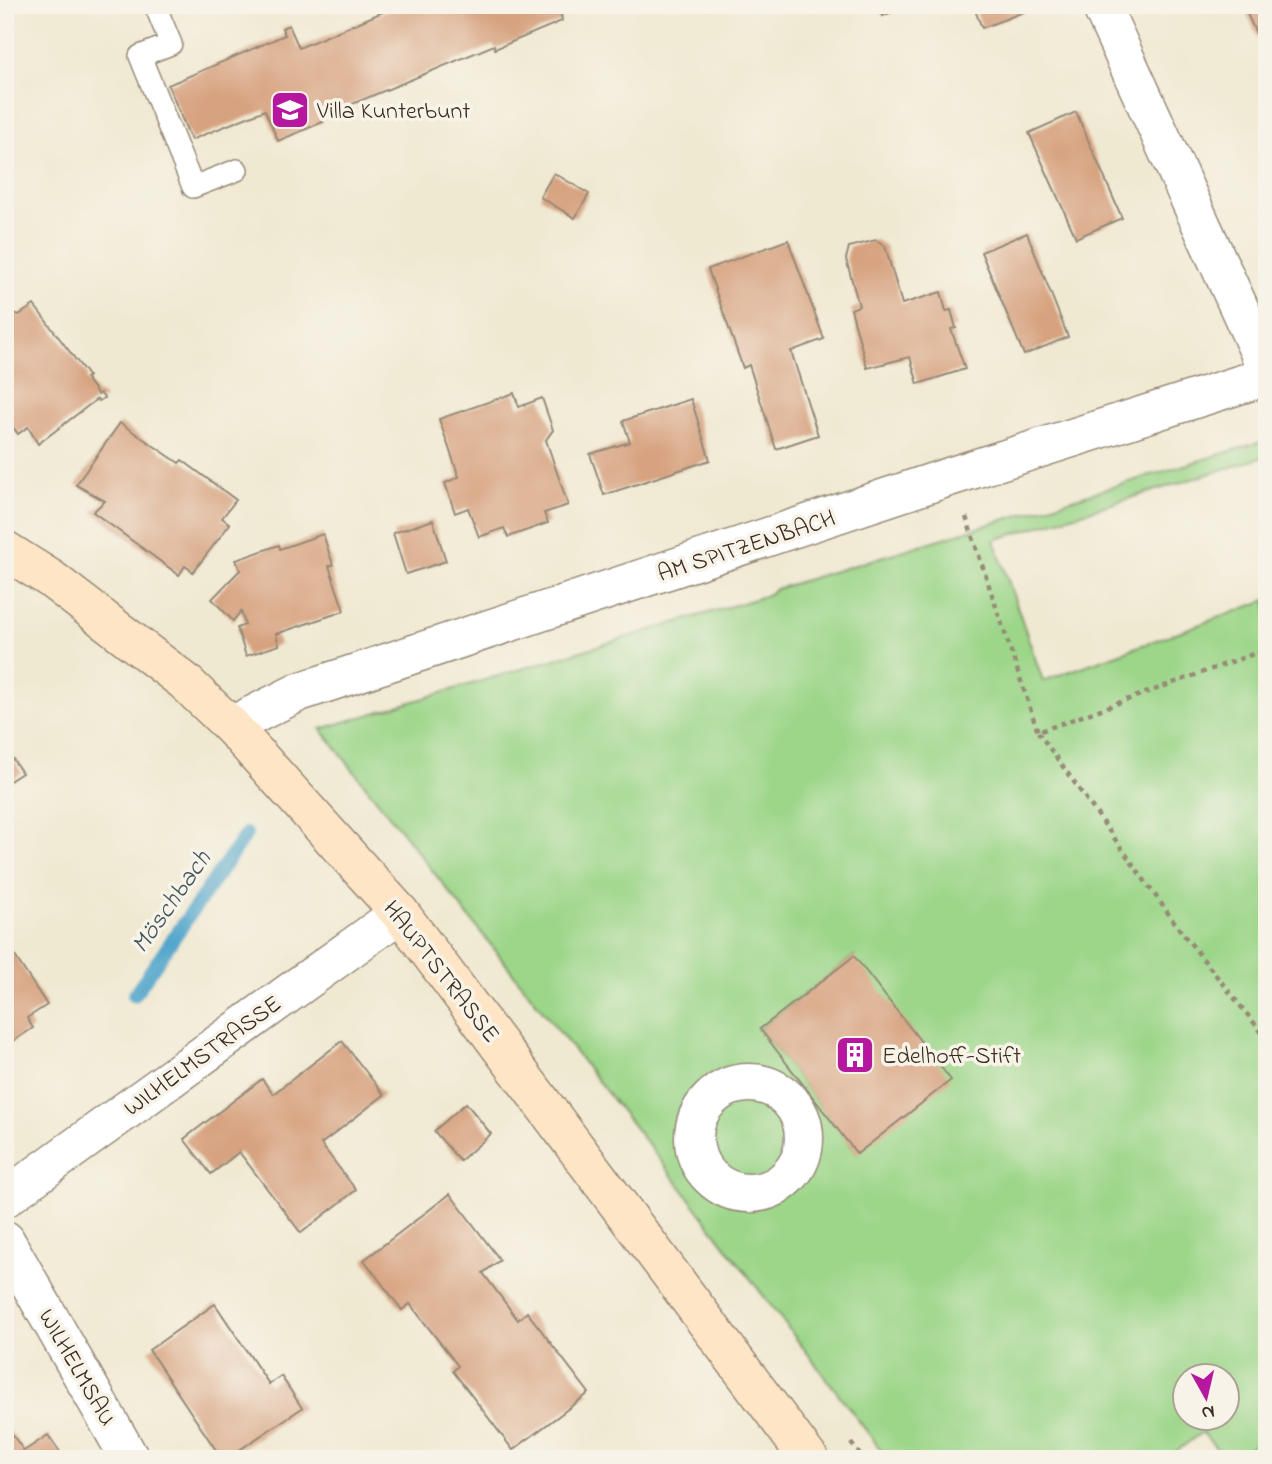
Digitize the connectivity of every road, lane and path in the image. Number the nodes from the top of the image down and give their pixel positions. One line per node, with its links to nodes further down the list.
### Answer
1 (155, 5): 3 (lane)
2 (1101, 5): 4 (street)
3 (237, 170)
4 (1267, 369)
5 (1267, 376): 6 (street, AM SPITZENBACH)
6 (952, 477): 9 (street, AM SPITZENBACH); 10 (path)
7 (5, 550): 9 (main road, HAUPTSTRASSE)
8 (1267, 649): 10 (path)
9 (231, 726): 11 (main road, HAUPTSTRASSE)
10 (1038, 732): 12 (path)
11 (400, 913): 13 (street, WILHELMSTRASSE); 16 (main road, HAUPTSTRASSE)
12 (1267, 1039)
13 (5, 1198)
14 (5, 1240): 15 (street, WILHELMSAU)
15 (130, 1459)
16 (809, 1459)

